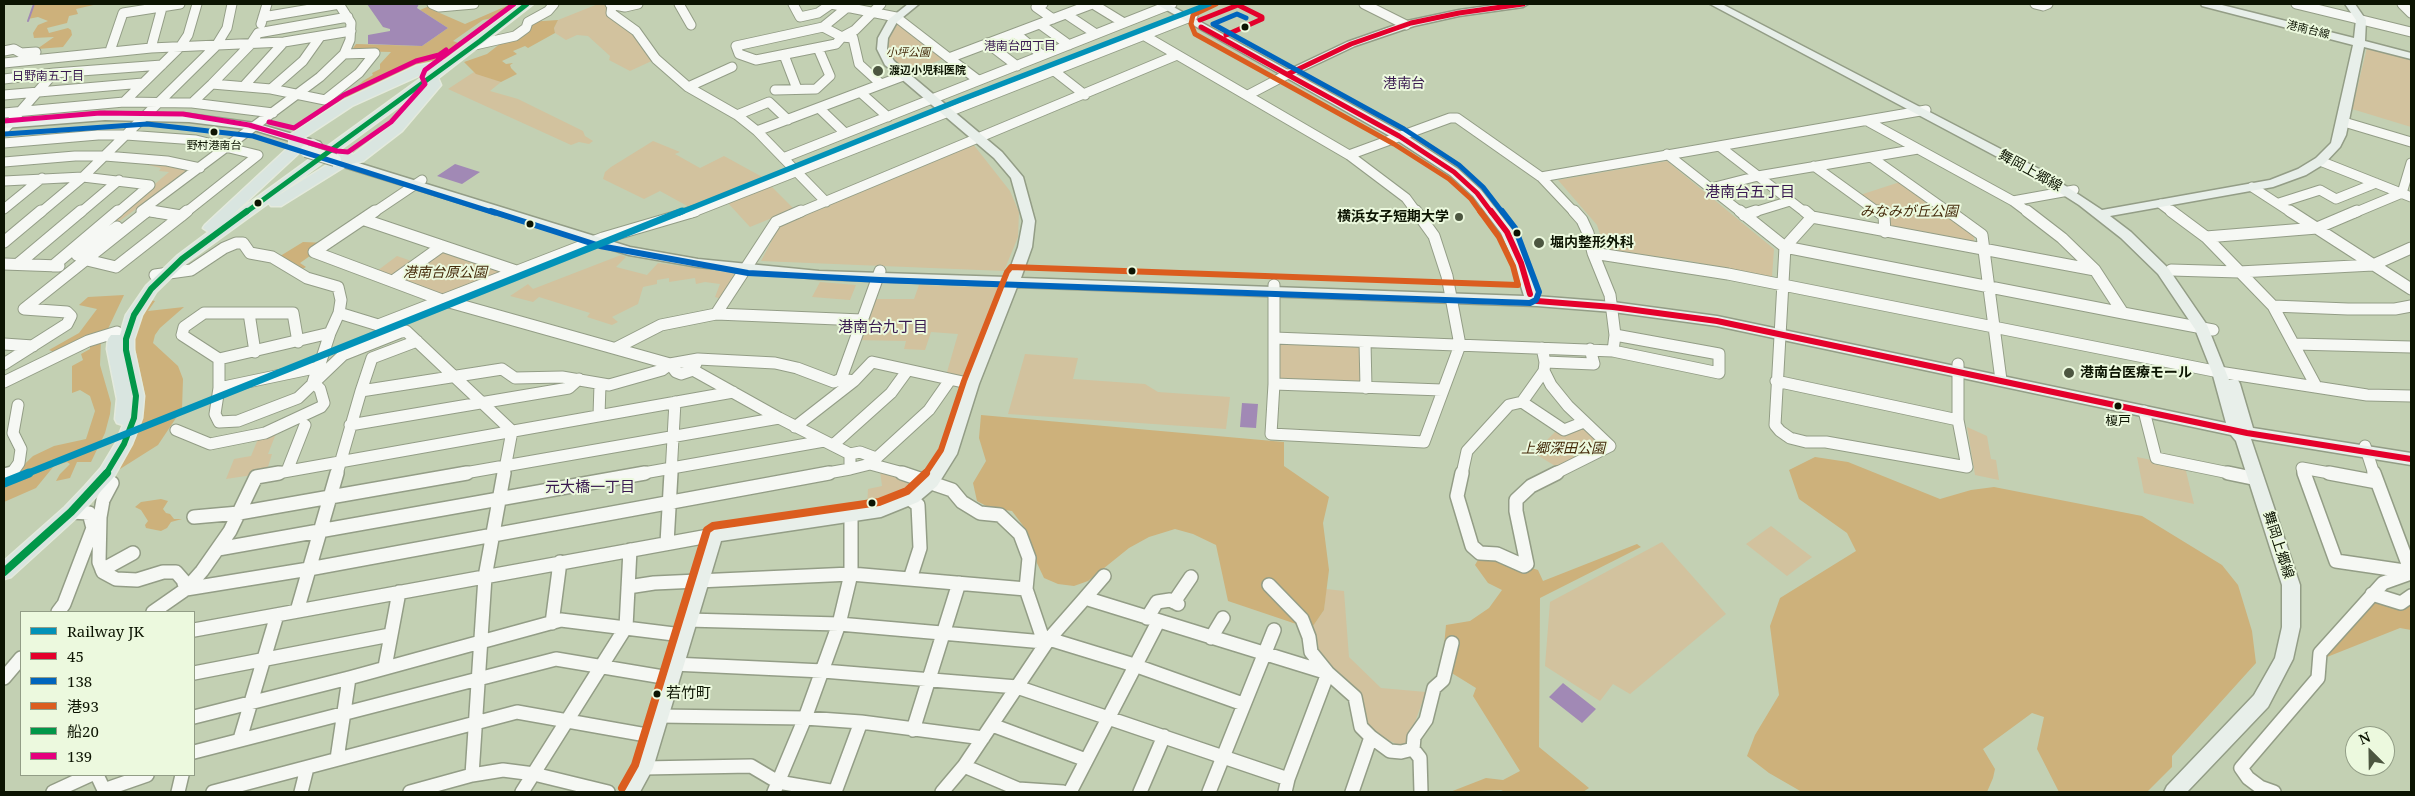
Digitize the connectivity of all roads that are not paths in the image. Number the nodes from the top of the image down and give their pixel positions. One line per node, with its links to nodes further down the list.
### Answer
1 (126, 4): 38 (street)
2 (180, 4): 31 (street)
3 (197, 4): 66 (street)
4 (232, 4): 65 (street)
5 (267, 4): 40 (street)
6 (339, 4): 40 (street); 41 (street)
7 (432, 4): 8 (street)
8 (474, 4)
9 (519, 4): 79 (main road)
10 (527, 4): 63 (main road)
11 (554, 4): 63 (street)
12 (611, 4): 13 (street); 94 (street)
13 (638, 4)
14 (679, 4): 49 (street)
15 (793, 4): 16 (street)
16 (831, 4): 34 (street)
17 (881, 4): 36 (street)
18 (914, 4): 42 (street)
19 (1092, 4): 39 (street); 46 (street)
20 (1364, 4): 48 (street)
21 (1510, 4): 22 (street); 48 (street)
22 (1523, 4)
23 (1715, 4): 110 (street, 舞岡上郷線)
24 (1724, 4): 110 (street, 舞岡上郷線)
25 (2035, 4): 26 (street)
26 (2048, 4)
27 (2206, 4): 35 (street, 港南台線)
28 (2299, 4): 45 (street)
29 (2350, 4): 45 (street)
30 (2402, 4): 37 (street)
31 (162, 5): 38 (street); 67 (street)
32 (1037, 5): 44 (street)
33 (1167, 5): 43 (street); 46 (street)
34 (849, 6): 36 (street); 50 (street)
35 (2233, 7): 60 (street, 港南台線)
36 (873, 12): 42 (street); 58 (street)
37 (2411, 12)
38 (122, 13): 70 (street)
39 (1066, 14): 44 (street); 55 (street)
40 (263, 17): 53 (street)
41 (348, 17): 51 (street); 53 (street)
42 (896, 17): 77 (street); 86 (street)
43 (1190, 18): 56 (street); 85 (street)
44 (1053, 19): 47 (street)
45 (2361, 20): 52 (street); 60 (street)
46 (1124, 23): 55 (street)
47 (1040, 24): 54 (street); 64 (street)
48 (1406, 24): 85 (street)
49 (691, 25)
50 (823, 28): 58 (street); 73 (street)
51 (351, 31): 57 (street); 71 (street)
52 (2411, 32)
53 (258, 33): 62 (street)
54 (1015, 33): 61 (street); 74 (street)
55 (1096, 34): 64 (street)
56 (1145, 36): 75 (street); 83 (street)
57 (320, 37): 59 (street); 95 (street)
58 (842, 37): 68 (street); 92 (street)
59 (284, 42): 62 (street); 93 (street)
60 (2359, 42): 76 (street, 港南台線); 119 (street)
61 (987, 44): 77 (street); 82 (street)
62 (250, 45): 65 (street); 91 (street)
63 (475, 45): 87 (main road)
64 (1069, 45): 74 (street)
65 (216, 46): 66 (street); 106 (street)
66 (180, 47): 67 (street); 80 (street)
67 (151, 48): 70 (street)
68 (818, 48): 73 (street); 96 (street)
69 (4, 51): 72 (street)
70 (110, 51): 72 (street)
71 (344, 54): 100 (street); 100 (street)
72 (69, 55): 78 (street); 84 (street)
73 (784, 55): 96 (street)
74 (1042, 55): 82 (street)
75 (1177, 55): 101 (street); 102 (street)
76 (2411, 56)
77 (949, 58): 89 (street)
78 (4, 62)
79 (443, 63): 129 (main road); 175 (main road)
80 (162, 65): 84 (street); 90 (street)
81 (732, 66): 94 (street)
82 (1017, 66): 89 (street)
83 (1053, 70): 101 (street); 113 (street)
84 (54, 73): 88 (street); 98 (street)
85 (1291, 73): 102 (street); 125 (street)
86 (903, 76): 92 (street); 104 (street)
87 (431, 77): 137 (main road); 175 (main road)
88 (4, 78)
89 (978, 80): 104 (street)
90 (143, 84): 98 (street); 105 (street)
91 (212, 84): 93 (street); 107 (street)
92 (881, 84): 99 (street)
93 (244, 86): 95 (street)
94 (688, 87): 114 (street)
95 (271, 89): 100 (street)
96 (797, 89): 97 (street)
97 (776, 90)
98 (38, 92): 103 (street); 109 (street)
99 (860, 92): 108 (street); 115 (street)
100 (297, 95): 112 (street)
101 (1085, 95): 126 (street)
102 (1248, 95): 134 (street)
103 (4, 96)
104 (931, 99): 113 (street); 115 (street)
105 (124, 102): 106 (street); 109 (street)
106 (159, 103): 107 (street); 116 (street)
107 (192, 103): 112 (street)
108 (819, 108): 117 (street); 123 (street)
109 (21, 111): 111 (street); 120 (street)
110 (1923, 111): 118 (street); 155 (street, 舞岡上郷線)
111 (4, 113)
112 (274, 113): 121 (street)
113 (948, 114): 126 (street); 144 (street)
114 (737, 115): 117 (street); 122 (street)
115 (888, 117): 123 (street)
116 (144, 118): 120 (street); 121 (street); 124 (street)
117 (788, 120): 122 (street)
118 (1869, 122): 131 (street); 132 (street)
119 (2344, 122): 127 (street); 139 (street)
120 (5, 127)
121 (251, 130): 129 (street); 130 (street)
122 (757, 132): 138 (street)
123 (845, 133): 138 (street)
124 (126, 135): 128 (street); 130 (street); 135 (street)
125 (1402, 135): 134 (street); 147 (street); 199 (street)
126 (979, 138): 159 (street); 192 (street)
127 (2411, 142)
128 (4, 143)
129 (305, 145): 137 (street, bridge); 175 (main road)
130 (228, 146): 143 (street); 166 (street)
131 (1719, 146): 133 (street); 145 (street)
132 (1918, 149): 136 (street); 158 (street)
133 (1667, 154): 147 (street); 154 (street)
134 (1350, 155): 198 (street)
135 (105, 156): 140 (street); 143 (street); 146 (street)
136 (1871, 157): 142 (street); 178 (street)
137 (345, 158): 151 (street); 175 (main road)
138 (783, 158): 144 (street)
139 (2320, 161): 152 (street); 153 (street)
140 (4, 162)
141 (2411, 162): 156 (street)
142 (1814, 166): 145 (street); 170 (street)
143 (200, 168): 163 (street)
144 (796, 172): 159 (street); 172 (street)
145 (1758, 176): 154 (street); 157 (street)
146 (83, 177): 148 (street); 149 (street); 173 (street)
147 (1541, 177): 179 (street)
148 (42, 178): 150 (street); 162 (street)
149 (119, 180): 182 (street); 184 (street)
150 (4, 181)
151 (419, 182): 168 (street); 172 (street)
152 (2376, 183): 156 (street); 160 (street)
153 (2252, 187): 160 (street); 161 (street)
154 (1711, 188): 165 (street)
155 (2071, 191): 158 (street); 164 (street, 舞岡上郷線)
156 (2407, 195): 169 (street)
157 (1790, 201): 165 (street); 167 (street)
158 (2014, 201): 186 (street)
159 (826, 202): 185 (street)
160 (2278, 203): 169 (street)
161 (2161, 204): 164 (street); 171 (street)
162 (4, 209)
163 (144, 211): 166 (street); 180 (street); 184 (street)
164 (2104, 213): 187 (street, 舞岡上郷線); 211 (street, 舞岡上郷線)
165 (1744, 215): 176 (street)
166 (181, 216): 180 (street)
167 (1812, 217): 170 (street); 176 (street)
168 (365, 220): 174 (street); 193 (street)
169 (2317, 228): 171 (street); 183 (street)
170 (1885, 232): 178 (street)
171 (2206, 237): 189 (street)
172 (598, 240): 185 (street); 188 (street)
173 (4, 242)
174 (442, 246): 188 (street); 193 (street)
175 (194, 247): 190 (main road)
176 (1785, 247): 194 (street); 195 (street)
177 (2411, 248): 183 (street)
178 (1983, 250): 186 (street); 195 (street)
179 (1593, 253): 194 (street); 201 (street)
180 (87, 260): 224 (street)
181 (4, 264): 182 (street)
182 (18, 264): 184 (street)
183 (2373, 265): 189 (street); 197 (street)
184 (54, 266)
185 (746, 266): 191 (street); 207 (street)
186 (2094, 270): 206 (street)
187 (2171, 270): 189 (street); 211 (street, 舞岡上郷線)
188 (516, 271): 200 (street)
189 (2239, 272): 202 (street)
190 (160, 274): 205 (street); 213 (main road); 289 (main road)
191 (879, 274): 192 (street); 208 (street)
192 (1014, 279): 196 (street); 251 (street)
193 (393, 281): 200 (street)
194 (1784, 285): 210 (street); 212 (street)
195 (1989, 287): 206 (street); 210 (street)
196 (1274, 288): 198 (street); 217 (street)
197 (2411, 289)
198 (1452, 295): 199 (street); 223 (street)
199 (1535, 297): 201 (street)
200 (442, 300): 209 (street); 225 (street)
201 (1612, 303): 212 (street); 216 (street)
202 (2273, 306): 203 (street); 222 (street)
203 (2411, 306)
204 (249, 313): 219 (street); 230 (street); 232 (street)
205 (339, 313): 209 (street); 215 (street)
206 (2123, 313): 211 (street)
207 (716, 314): 208 (street); 225 (street)
208 (862, 320): 243 (street)
209 (381, 324): 214 (street)
210 (1993, 328): 240 (street); 242 (street)
211 (2208, 329): 240 (street, 舞岡上郷線)
212 (1780, 331): 237 (street); 247 (street)
213 (117, 332): 249 (street); 308 (main road)
214 (400, 332): 218 (street); 248 (street)
215 (330, 333): 219 (street); 235 (street)
216 (1615, 335): 229 (street); 229 (street)
217 (1274, 338): 220 (street); 252 (street)
218 (417, 341): 241 (street); 257 (street)
219 (298, 342): 230 (street)
220 (1365, 342): 223 (street); 255 (street)
221 (4, 344): 224 (street)
222 (2295, 344): 227 (street); 253 (street)
223 (1460, 345): 226 (street); 256 (street)
224 (33, 346): 233 (street)
225 (616, 348): 234 (street)
226 (1542, 348): 228 (street); 236 (street)
227 (2411, 348)
228 (1590, 349): 229 (street); 236 (street)
229 (1614, 351)
230 (255, 352): 232 (street)
231 (698, 359): 234 (street); 238 (street); 243 (street)
232 (219, 360): 254 (street)
233 (4, 364)
234 (670, 364): 238 (street); 250 (street)
235 (319, 367): 248 (street); 254 (street)
236 (1544, 367): 261 (street); 268 (street)
237 (1958, 368): 242 (street); 267 (street)
238 (692, 370): 258 (street)
239 (907, 371): 245 (street); 246 (street); 276 (street)
240 (2225, 373): 253 (street); 273 (street, 舞岡上郷線)
241 (453, 376): 244 (street); 257 (street); 262 (street)
242 (2000, 377): 264 (street); 273 (street)
243 (841, 378): 246 (street)
244 (579, 379): 250 (street); 262 (street)
245 (950, 380): 251 (street); 281 (street)
246 (854, 381): 271 (street)
247 (1776, 381): 267 (street); 267 (street)
248 (313, 382): 254 (street); 272 (street)
249 (10, 383)
250 (600, 384): 265 (street)
251 (972, 384): 290 (street)
252 (1274, 384): 255 (street); 256 (street)
253 (2316, 386): 259 (street)
254 (219, 388)
255 (1366, 388): 256 (street)
256 (1442, 390)
257 (361, 391): 270 (street)
258 (733, 392): 260 (street); 266 (street)
259 (2411, 396)
260 (675, 402): 265 (street); 275 (street)
261 (1522, 402): 268 (street); 268 (street)
262 (482, 403): 270 (street); 274 (street)
263 (18, 406): 287 (street)
264 (2144, 411): 273 (street); 288 (street)
265 (599, 416): 274 (street)
266 (779, 418): 271 (street); 275 (street)
267 (1958, 420)
268 (1584, 422)
269 (305, 425): 286 (street)
270 (350, 425): 282 (street)
271 (795, 427): 276 (street)
272 (176, 430)
273 (2241, 430): 277 (street); 288 (street, 舞岡上郷線)
274 (512, 431): 282 (street); 283 (street)
275 (674, 437): 283 (street); 284 (street)
276 (828, 443): 279 (street); 284 (street)
277 (2365, 449): 278 (street); 280 (street); 291 (street)
278 (2411, 451)
279 (850, 454): 281 (street); 285 (street)
280 (2411, 459)
281 (873, 461): 285 (street); 290 (street)
282 (339, 462): 286 (street); 292 (street)
283 (506, 467): 292 (street); 293 (street)
284 (672, 469): 293 (street); 295 (street)
285 (850, 469): 295 (street)
286 (287, 471): 297 (street)
287 (4, 476)
288 (2257, 480): 413 (street, 舞岡上郷線)
289 (99, 482): 296 (main road); 300 (street)
290 (932, 482): 294 (street); 324 (street)
291 (2377, 482): 313 (street); 313 (street)
292 (329, 498): 297 (street); 301 (street)
293 (500, 499): 301 (street); 302 (street)
294 (910, 499): 298 (street); 318 (street)
295 (669, 503): 302 (street); 304 (street)
296 (71, 512): 300 (street); 312 (main road)
297 (238, 514): 299 (street); 305 (street)
298 (851, 515): 303 (street); 314 (street)
299 (194, 517)
300 (96, 518): 311 (street); 329 (street)
301 (320, 532): 305 (street); 310 (street)
302 (494, 534): 310 (street); 316 (street)
303 (714, 535): 304 (street); 319 (street)
304 (667, 543): 306 (street)
305 (218, 550): 323 (street)
306 (630, 550): 309 (street); 322 (street)
307 (133, 553): 311 (street)
308 (4, 558)
309 (560, 562): 316 (street); 335 (street)
310 (309, 569): 323 (street); 331 (street)
311 (102, 570): 323 (street)
312 (4, 572)
313 (2411, 572): 326 (street)
314 (851, 574): 318 (street); 319 (street); 336 (street)
315 (1104, 576): 328 (street)
316 (485, 577): 325 (street); 345 (street)
317 (1191, 577): 334 (street)
318 (910, 579): 320 (street)
319 (700, 581): 322 (street); 338 (street)
320 (959, 583): 324 (street); 341 (street)
321 (1269, 585): 355 (street)
322 (628, 587): 337 (street)
323 (186, 589): 330 (street)
324 (1026, 589): 344 (street)
325 (399, 592): 331 (street); 342 (street)
326 (2372, 594): 327 (street); 414 (street)
327 (2411, 596)
328 (1085, 598): 334 (street); 344 (street)
329 (58, 611)
330 (154, 611)
331 (297, 611): 332 (street)
332 (277, 615): 339 (street); 349 (street)
333 (1223, 618): 343 (street)
334 (1152, 620): 343 (street); 350 (street)
335 (552, 622): 337 (street); 345 (street)
336 (839, 624): 338 (street); 341 (street); 353 (street)
337 (626, 628): 338 (street); 351 (street)
338 (684, 628): 354 (street)
339 (195, 630)
340 (1274, 630): 347 (street)
341 (944, 633): 344 (street); 360 (street)
342 (390, 635): 349 (street); 352 (street)
343 (1211, 638): 347 (street)
344 (1046, 640): 350 (street); 361 (street)
345 (481, 643): 352 (street); 359 (street)
346 (1452, 643): 379 (street)
347 (1264, 655): 355 (street); 363 (street)
348 (20, 659): 357 (street)
349 (264, 659): 356 (street); 362 (street)
350 (1134, 665): 363 (street); 367 (street)
351 (604, 666): 354 (street); 359 (street); 369 (street)
352 (385, 667): 358 (street)
353 (822, 670): 354 (street); 360 (street); 368 (street)
354 (671, 671): 365 (street)
355 (1328, 673): 376 (street); 393 (street)
356 (195, 674)
357 (4, 678)
358 (349, 678): 362 (street); 364 (street)
359 (478, 679): 364 (street); 371 (street)
360 (929, 680): 361 (street); 373 (street)
361 (1017, 687): 367 (street); 372 (street)
362 (251, 702): 366 (street); 378 (street)
363 (1243, 704): 381 (street)
364 (344, 713): 378 (street); 382 (street)
365 (658, 716): 368 (street); 374 (street)
366 (195, 717)
367 (1107, 717): 375 (street); 383 (street)
368 (805, 718): 370 (street); 394 (street)
369 (568, 722): 371 (street); 374 (street); 387 (street)
370 (861, 722): 373 (street); 405 (street)
371 (475, 723): 382 (street); 392 (street)
372 (992, 725): 377 (street); 383 (street)
373 (913, 730): 377 (street)
374 (652, 736): 386 (street)
375 (1164, 736): 381 (street); 409 (street)
376 (1371, 737): 379 (street); 411 (street)
377 (984, 738): 384 (street)
378 (240, 739): 380 (street)
379 (1413, 750): 412 (street)
380 (195, 752)
381 (1223, 758): 393 (street); 410 (street)
382 (337, 759): 385 (street)
383 (1086, 760): 408 (street)
384 (964, 766): 395 (street); 406 (street)
385 (307, 768): 398 (street); 399 (street)
386 (643, 768): 394 (street); 404 (street)
387 (534, 774): 392 (street); 402 (street); 403 (street)
388 (88, 776): 396 (street)
389 (97, 776): 390 (street)
390 (144, 776)
391 (182, 776): 397 (street)
392 (467, 777): 400 (street); 401 (street)
393 (1286, 786)
394 (776, 787): 405 (street)
395 (1017, 790): 407 (street)
396 (53, 792)
397 (178, 792)
398 (213, 792)
399 (301, 792)
400 (410, 792)
401 (452, 792)
402 (522, 792)
403 (608, 792)
404 (630, 792)
405 (836, 792)
406 (942, 792)
407 (1063, 792)
408 (1070, 792)
409 (1140, 792)
410 (1208, 792)
411 (1352, 792)
412 (1421, 792)
413 (2174, 792)
414 (2274, 792)

